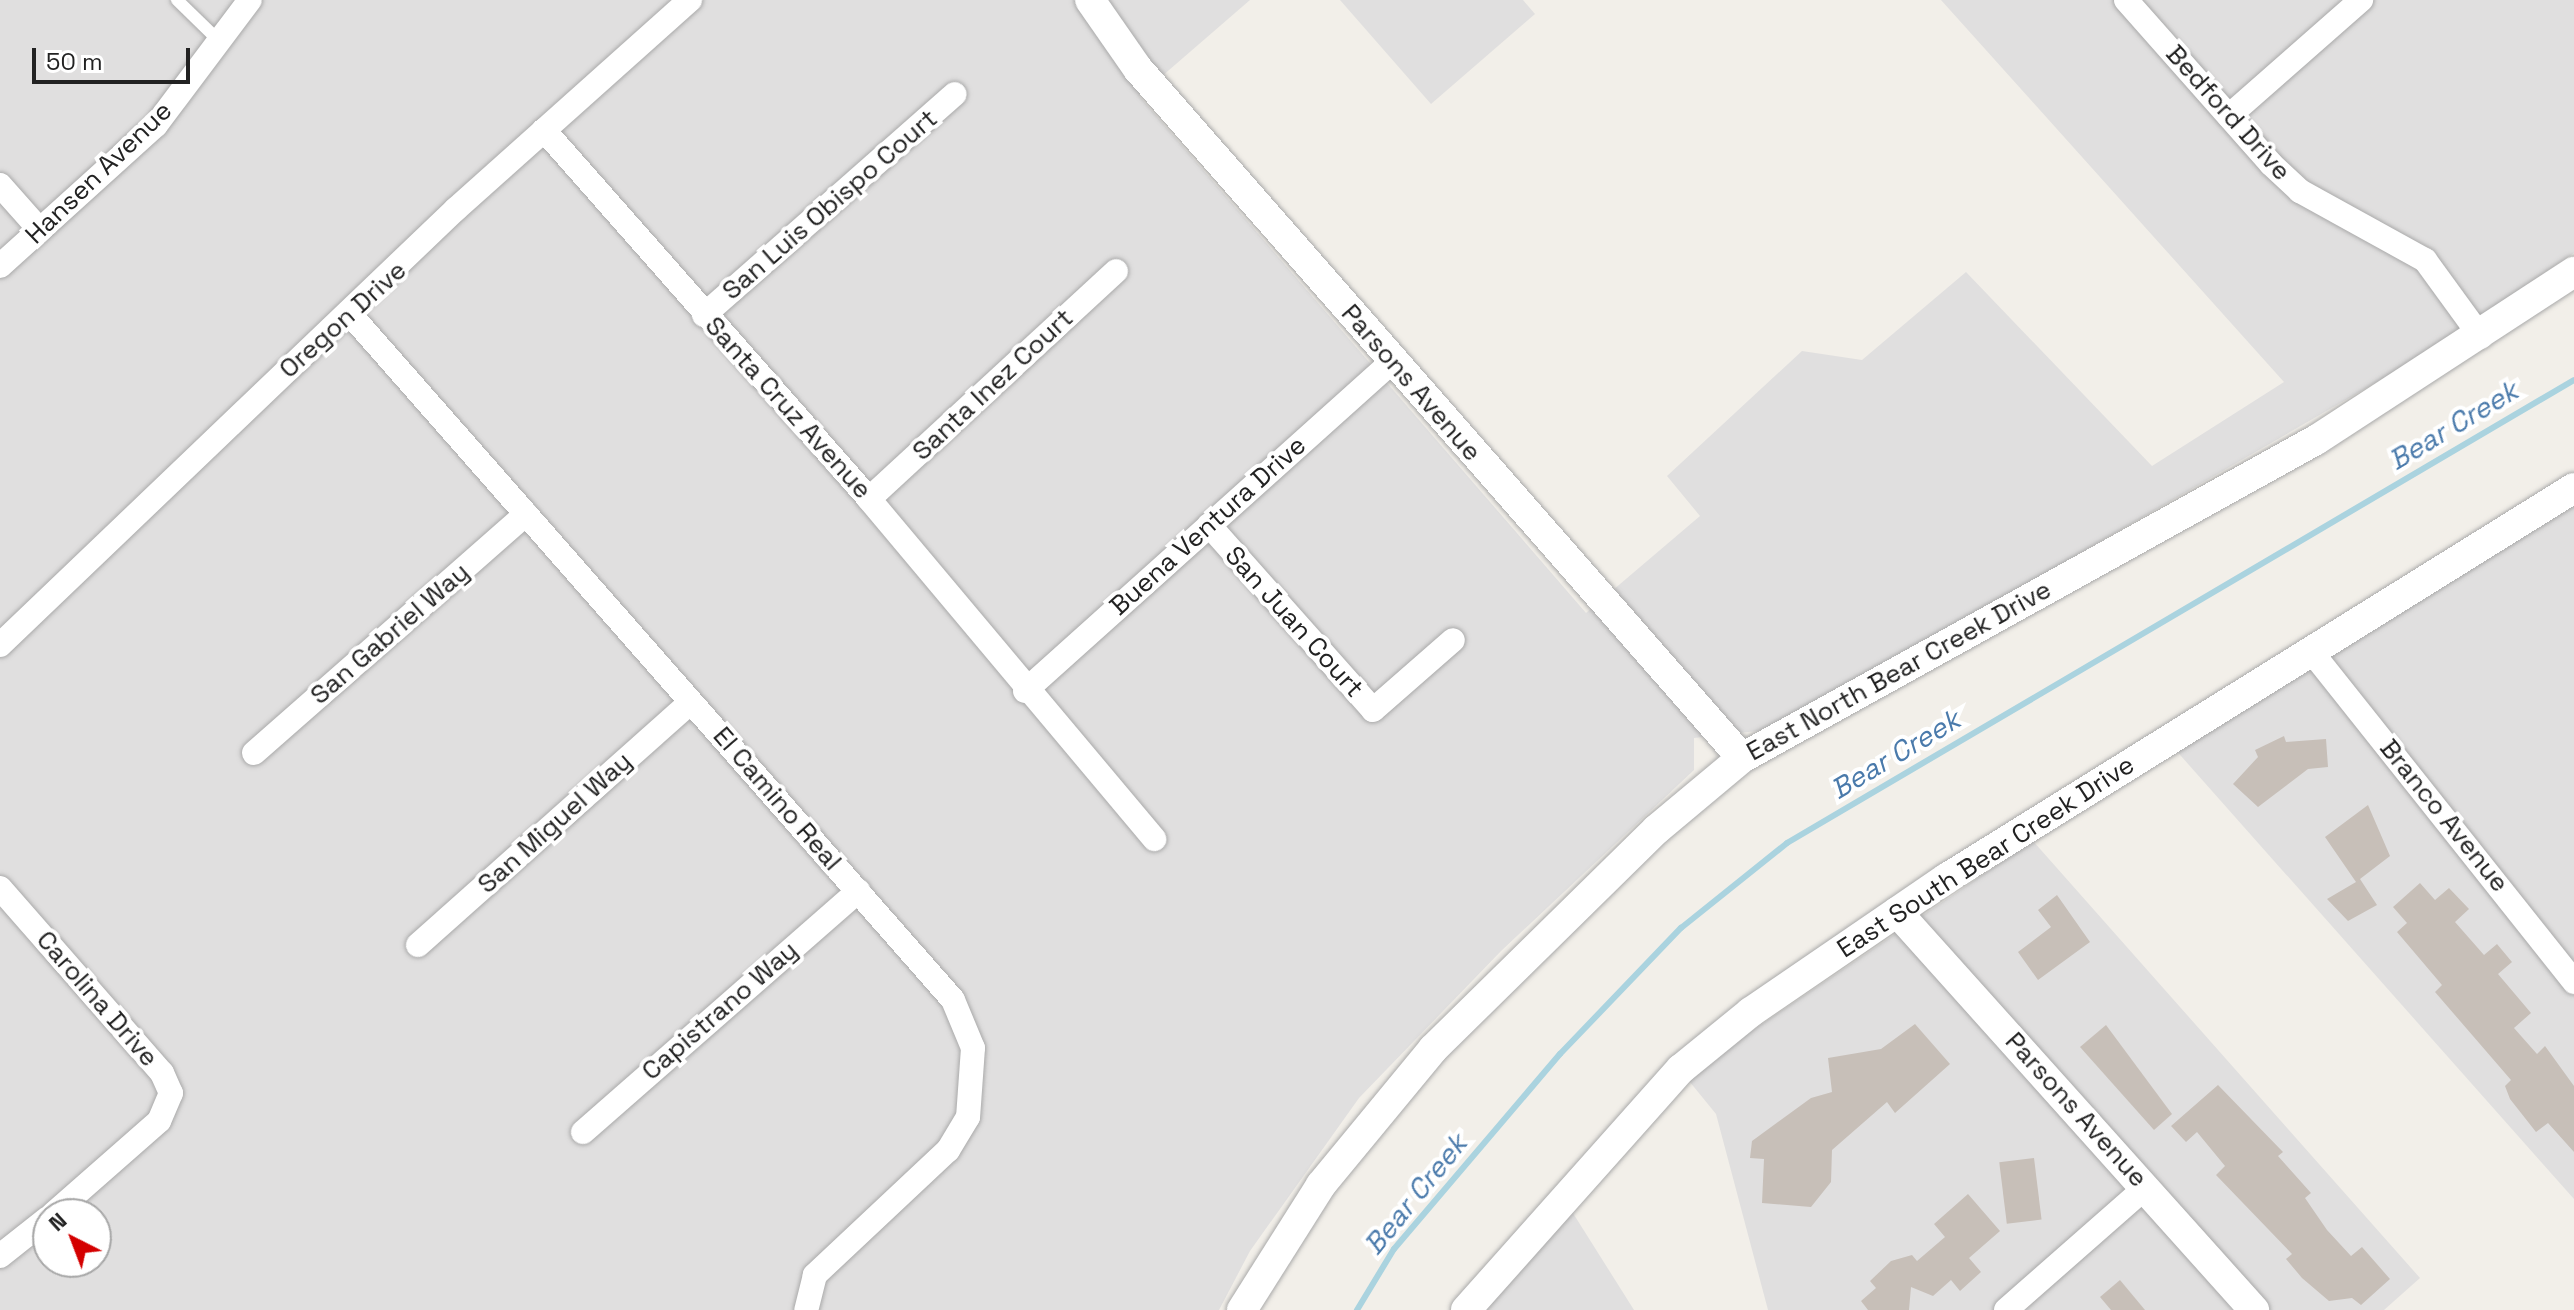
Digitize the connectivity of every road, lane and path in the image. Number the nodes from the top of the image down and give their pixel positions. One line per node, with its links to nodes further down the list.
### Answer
1 (177, 0): 7 (lane)
2 (250, 0): 7 (street, Hansen Avenue)
3 (690, 0): 10 (street, Oregon Drive)
4 (1090, 0): 19 (street, Parsons Avenue)
5 (2126, 0): 9 (street, Bedford Drive)
6 (2361, 0): 9 (street)
7 (215, 37): 12 (street, Hansen Avenue)
8 (955, 94): 17 (street, San Luis Obispo Court)
9 (2229, 116): 18 (street, Bedford Drive)
10 (544, 130): 16 (street, Oregon Drive); 17 (street, Santa Cruz Avenue)
11 (0, 185): 12 (street)
12 (40, 230): 13 (street, Hansen Avenue)
13 (0, 266)
14 (1116, 271): 21 (street, Santa Inez Court)
15 (2574, 272): 18 (street, East North Bear Creek Drive)
16 (350, 314): 22 (street, El Camino Real); 25 (street, Oregon Drive)
17 (704, 315): 21 (street, Santa Cruz Avenue)
18 (2481, 337): 30 (street, East North Bear Creek Drive)
19 (1392, 362): 23 (street, Buena Ventura Drive); 30 (street, Parsons Avenue)
20 (2571, 495): 26 (street, East South Bear Creek Drive)
21 (869, 499): 27 (street, Santa Cruz Avenue)
22 (526, 514): 28 (street, El Camino Real); 29 (street, San Gabriel Way)
23 (1209, 525): 24 (street, San Juan Court); 27 (street, Buena Ventura Drive)
24 (1453, 640)
25 (0, 645)
26 (2311, 651): 34 (street, East South Bear Creek Drive); 36 (street, Branco Avenue)
27 (1025, 691): 31 (street, Santa Cruz Avenue)
28 (691, 702): 33 (street, El Camino Real); 35 (street, San Miguel Way)
29 (254, 753)
30 (1742, 758): 43 (street, East North Bear Creek Drive)
31 (1154, 839)
32 (0, 888): 39 (street, Carolina Drive)
33 (858, 891): 37 (street, Capistrano Way); 42 (street, El Camino Real)
34 (1897, 912): 38 (street, Parsons Avenue); 44 (street, East South Bear Creek Drive)
35 (418, 945)
36 (2574, 982)
37 (583, 1132)
38 (2146, 1187): 45 (street); 46 (street, Parsons Avenue)
39 (71, 1198)
40 (32, 1231): 41 (street)
41 (0, 1256)
42 (806, 1310)
43 (1242, 1310)
44 (1466, 1310)
45 (2006, 1310)
46 (2254, 1310)

